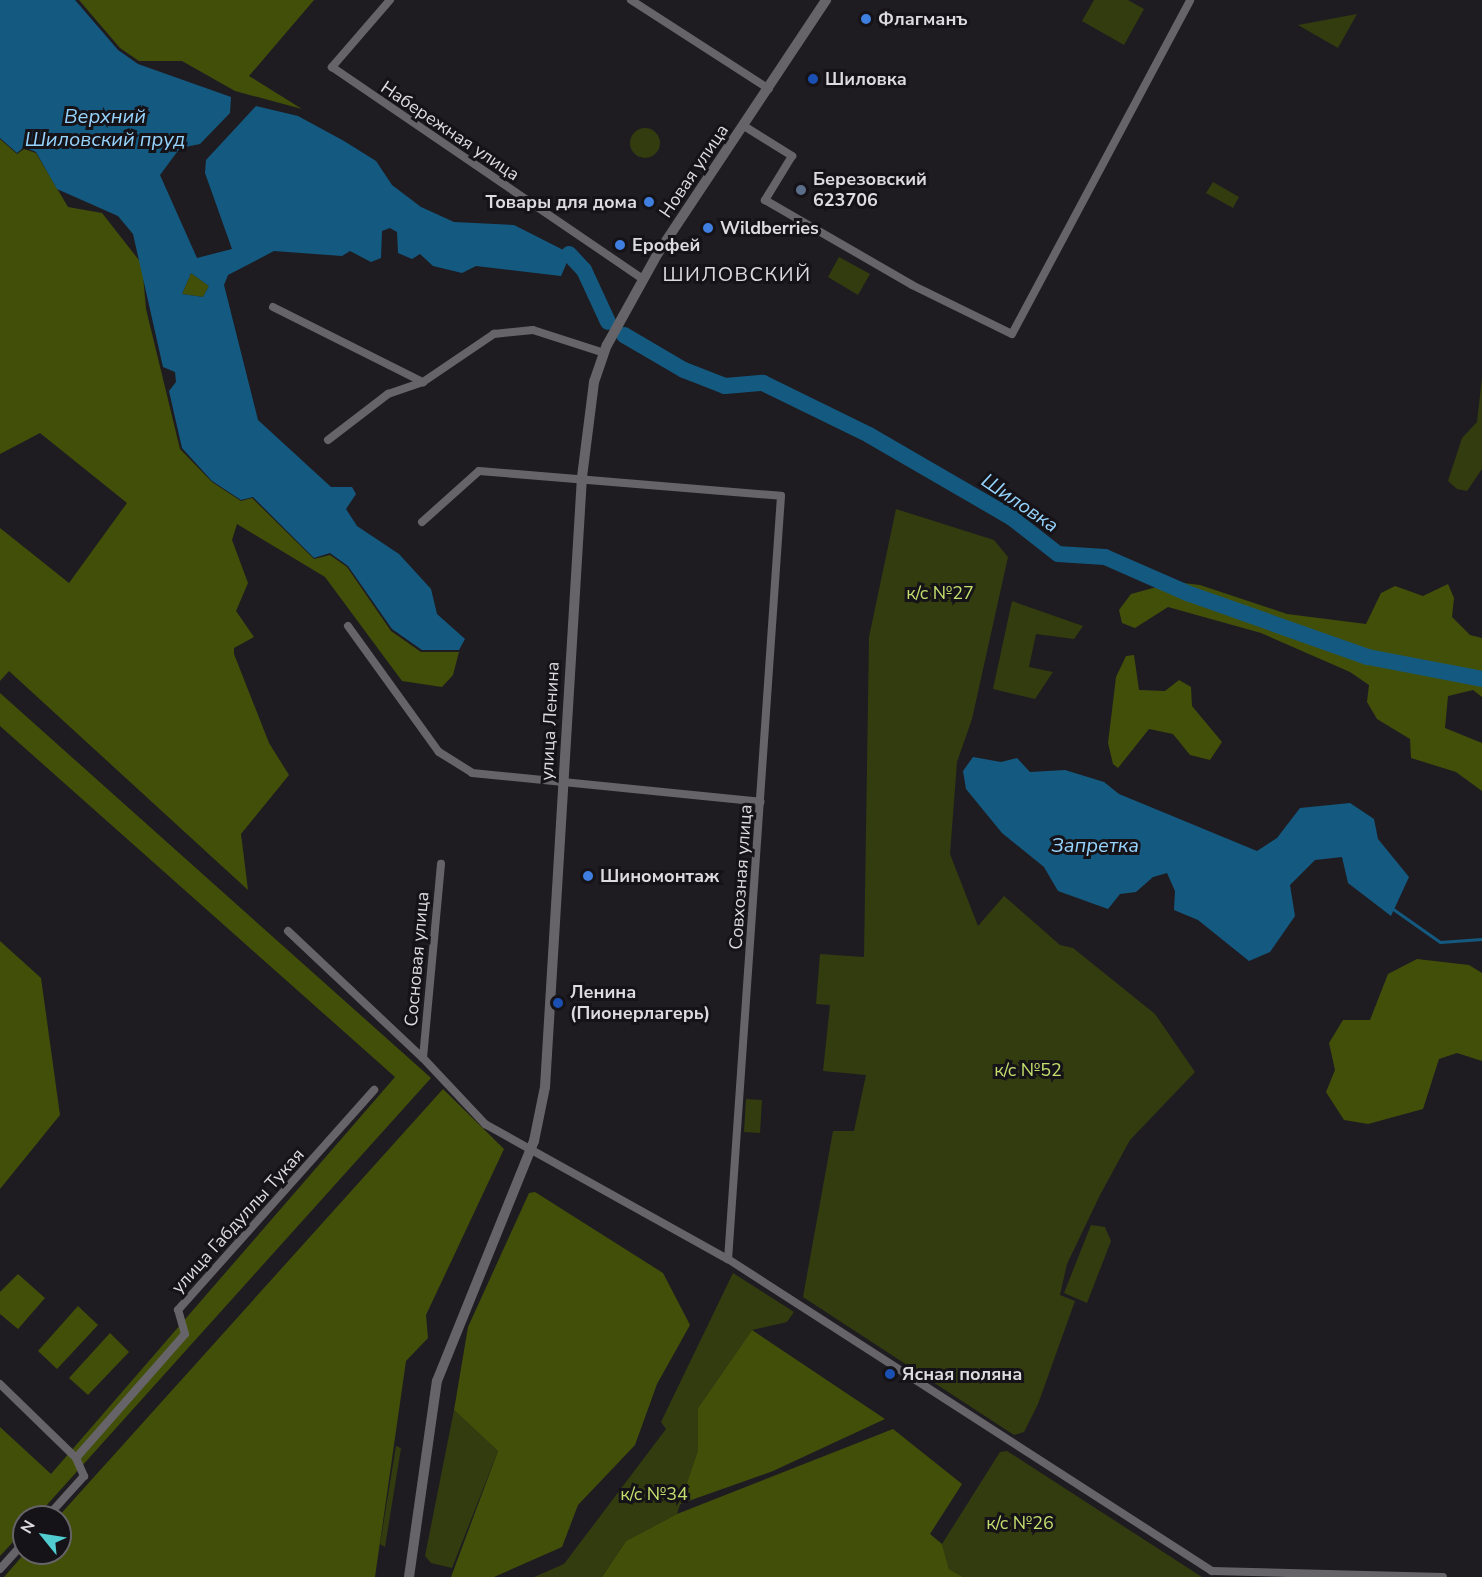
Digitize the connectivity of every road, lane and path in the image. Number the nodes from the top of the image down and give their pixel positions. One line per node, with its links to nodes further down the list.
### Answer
1 (390, 0): 7 (street, Набережная улица)
2 (631, 0): 5 (street)
3 (826, 0): 5 (street, Новая улица)
4 (1190, 0): 6 (street)
5 (764, 87): 6 (street, Новая улица)
6 (744, 126): 7 (street, Новая улица)
7 (643, 279): 8 (street, Новая улица)
8 (629, 302): 10 (street, улица Ленина)
9 (273, 307): 11 (street)
10 (606, 349): 11 (street); 13 (street, улица Ленина)
11 (423, 382): 12 (street)
12 (328, 440)
13 (582, 477): 14 (street); 16 (street, улица Ленина); 17 (street, Совхозная улица)
14 (422, 522)
15 (348, 626): 16 (street)
16 (563, 782): 17 (street); 22 (street, улица Ленина)
17 (761, 802): 23 (street, Совхозная улица)
18 (441, 864): 20 (street, Сосновая улица)
19 (288, 931): 20 (street)
20 (423, 1058): 22 (street)
21 (374, 1090): 25 (street, улица Габдуллы Тукая)
22 (531, 1149): 23 (street); 29 (street, улица Ленина)
23 (728, 1260): 30 (street)
24 (0, 1384): 25 (street)
25 (76, 1458): 26 (street)
26 (58, 1505)
27 (12, 1556): 28 (street)
28 (0, 1569)
29 (409, 1577)
30 (1443, 1577)

